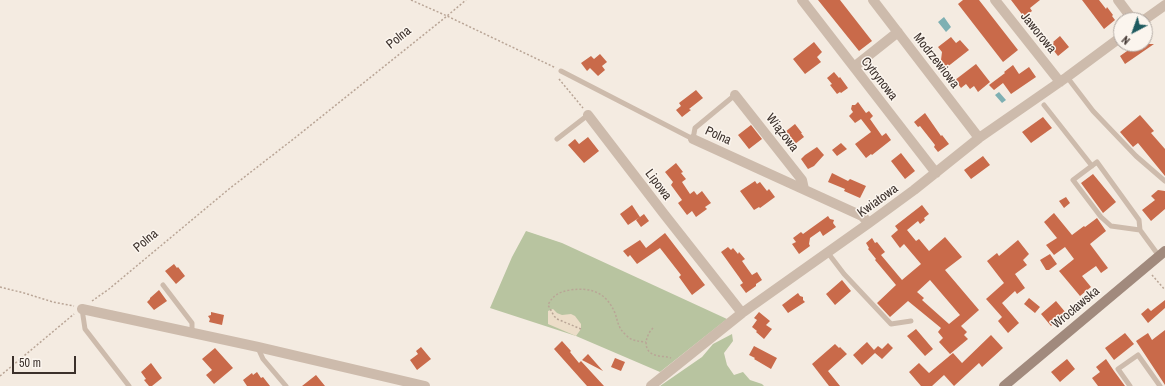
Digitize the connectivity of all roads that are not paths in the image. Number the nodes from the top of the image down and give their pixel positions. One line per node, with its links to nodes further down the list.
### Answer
1 (802, 0): 10 (street, Cytrynowa)
2 (873, 0): 8 (street, Modrzewiowa)
3 (995, 0): 12 (street, Jaworowa)
4 (1118, 0): 6 (street)
5 (1165, 5): 7 (street)
6 (1127, 12)
7 (1153, 14)
8 (898, 32): 10 (street); 16 (street, Modrzewiowa)
9 (1113, 43): 12 (street, Kwiatowa)
10 (854, 67): 20 (street, Cytrynowa)
11 (561, 71): 17 (lane, Polna)
12 (1063, 79): 16 (street, Kwiatowa); 21 (lane)
13 (735, 95): 17 (lane); 22 (street, Wiązowa)
14 (1044, 105): 19 (lane)
15 (588, 114): 18 (lane); 29 (street, Lipowa)
16 (979, 138): 20 (street, Kwiatowa)
17 (693, 139): 22 (street, Polna)
18 (557, 140)
19 (1092, 166): 24 (lane); 24 (lane)
20 (936, 173): 23 (street, Kwiatowa)
21 (1165, 181)
22 (804, 189): 23 (street, Polna)
23 (869, 223): 25 (street, Kwiatowa)
24 (1140, 230): 26 (lane)
25 (828, 253): 29 (street, Kwiatowa); 30 (lane)
26 (1162, 254): 37 (main road, Wrocławska)
27 (163, 285): 31 (lane)
28 (82, 309): 31 (street); 33 (lane)
29 (742, 313): 36 (street, Kwiatowa)
30 (911, 322)
31 (192, 332): 32 (street)
32 (258, 346): 34 (lane); 35 (street)
33 (130, 386)
34 (286, 386)
35 (425, 386)
36 (651, 386)
37 (1004, 386)
38 (1130, 386): 39 (lane)
39 (1160, 386)

